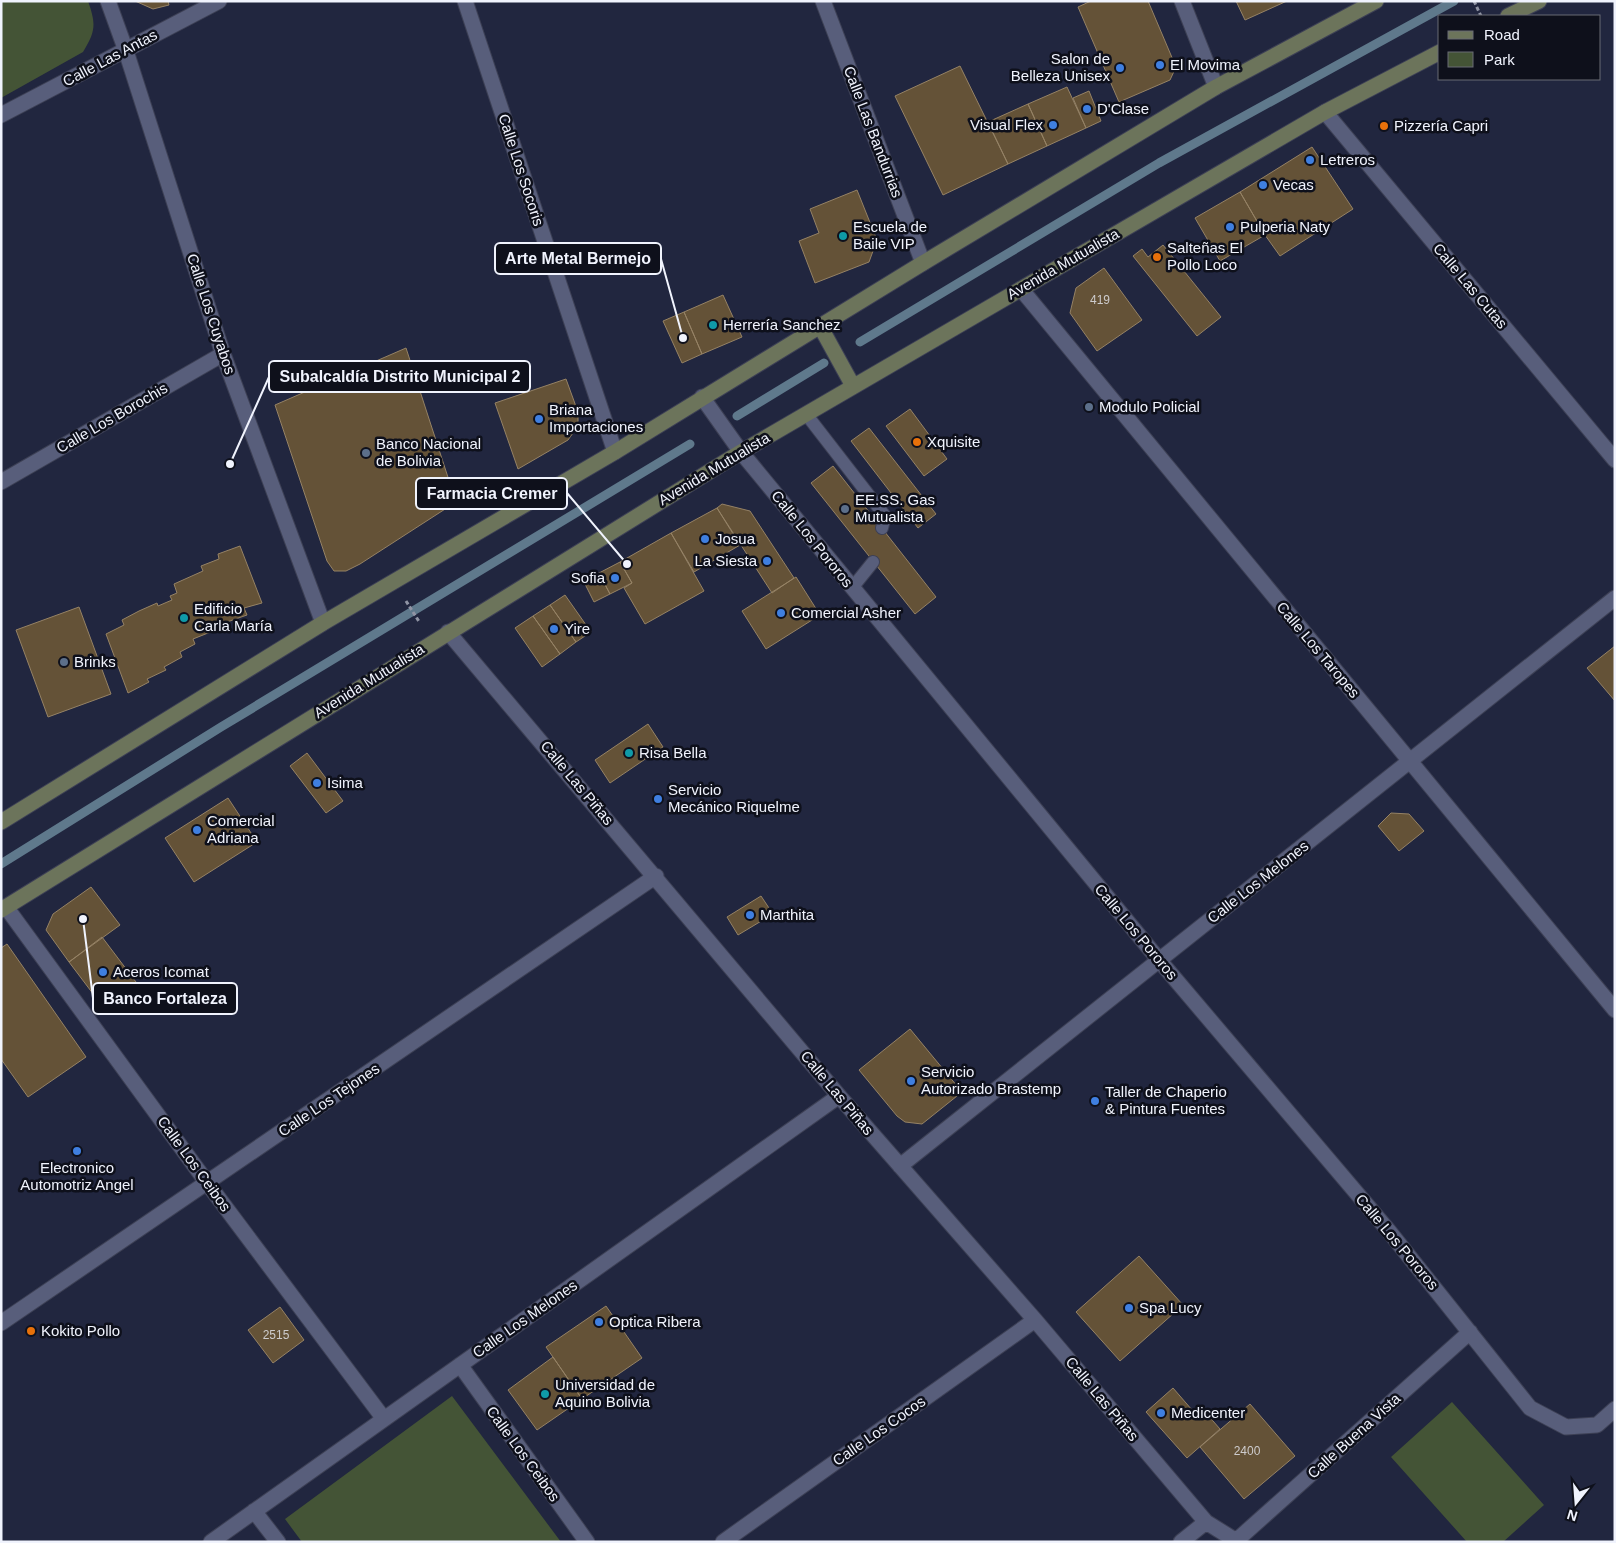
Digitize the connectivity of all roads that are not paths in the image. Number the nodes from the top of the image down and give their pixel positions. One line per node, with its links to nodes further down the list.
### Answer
1 (108, 1): 9 (street, Calle Los Cuyabos)
2 (219, 1): 9 (street, Calle Las Antas)
3 (465, 1): 22 (street, Calle Los Socoris)
4 (823, 1): 14 (street, Calle Las Bandurrias)
5 (1182, 1): 11 (street)
6 (1376, 1): 11 (main road)
7 (1539, 1): 8 (main road)
8 (1510, 15)
9 (125, 48): 13 (street, Calle Las Antas); 17 (street, Calle Los Cuyabos)
10 (1438, 53): 12 (main road, Avenida Mutualista)
11 (1216, 87): 14 (main road)
12 (1325, 112): 15 (main road, Avenida Mutualista); 23 (street, Calle Las Cutas)
13 (1, 115)
14 (923, 263): 16 (main road)
15 (1021, 289): 18 (main road, Avenida Mutualista); 31 (street, Calle Los Taropes)
16 (822, 329): 18 (main road); 19 (main road)
17 (223, 354): 24 (street, Calle Los Borochis); 29 (street, Calle Los Cuyabos)
18 (851, 382): 20 (main road, Avenida Mutualista)
19 (705, 402): 21 (street, Calle Los Pororos); 22 (main road)
20 (806, 414): 21 (main road, Avenida Mutualista); 25 (lane)
21 (738, 449): 27 (street, Calle Los Pororos); 30 (main road, Avenida Mutualista)
22 (615, 452): 29 (main road)
23 (1615, 460)
24 (1, 482)
25 (882, 528)
26 (874, 562): 27 (lane)
27 (852, 588): 35 (street, Calle Los Pororos)
28 (1615, 598): 31 (street, Calle Los Melones)
29 (323, 623): 32 (main road)
30 (448, 632): 33 (street, Calle Las Piñas); 34 (main road, Avenida Mutualista)
31 (1410, 761): 35 (street, Calle Los Melones); 36 (street, Calle Los Taropes)
32 (1, 822)
33 (656, 876): 37 (street, Calle Las Piñas); 39 (street, Calle Los Tejones)
34 (4, 908): 39 (street, Calle Los Ceibos)
35 (1159, 960): 38 (street, Calle Los Melones); 42 (street, Calle Los Pororos)
36 (1615, 1010)
37 (839, 1096): 38 (street, Calle Las Piñas); 43 (street, Calle Los Melones)
38 (900, 1166): 40 (street, Calle Las Piñas)
39 (208, 1184): 41 (street, Calle Los Tejones); 45 (street, Calle Los Ceibos)
40 (1035, 1320): 47 (street, Calle Las Piñas); 52 (street, Calle Los Cocos)
41 (1, 1323)
42 (1470, 1332): 44 (street, Calle Los Pororos); 48 (street, Calle Buena Vista)
43 (460, 1365): 45 (street, Calle Los Melones); 51 (street, Calle Los Ceibos)
44 (1615, 1410)
45 (384, 1419): 46 (street, Calle Los Melones)
46 (254, 1511): 49 (street, Calle Los Melones); 50 (street)
47 (1206, 1522): 48 (street, Calle Las Piñas); 53 (street)
48 (1238, 1541)
49 (211, 1542)
50 (278, 1542)
51 (587, 1542)
52 (723, 1542)
53 (1181, 1542)

